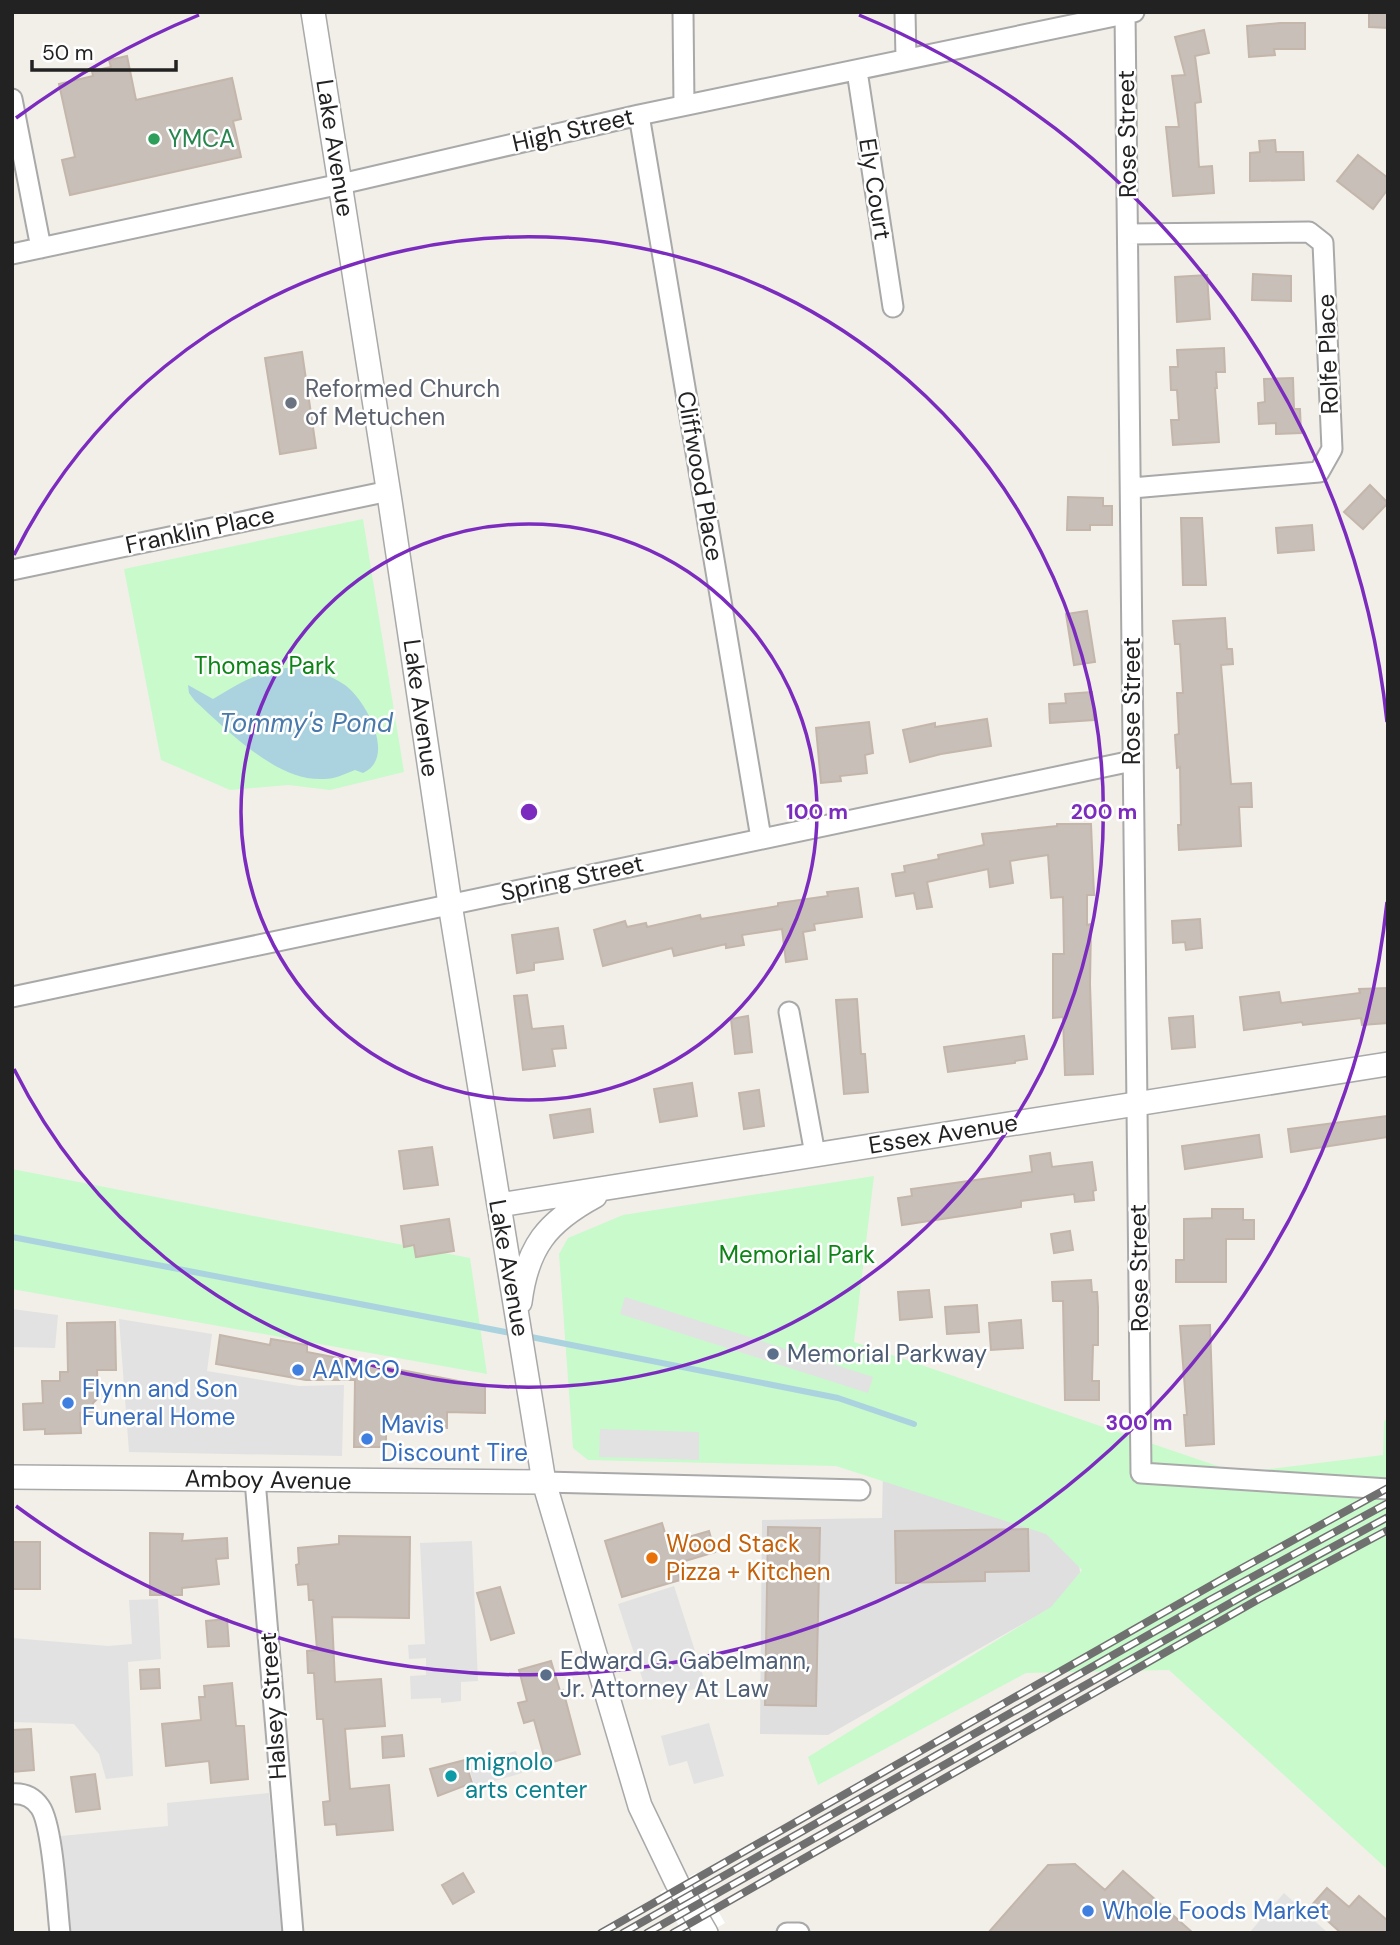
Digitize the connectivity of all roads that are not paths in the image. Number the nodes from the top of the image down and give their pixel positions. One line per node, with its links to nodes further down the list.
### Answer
1 (313, 12): 10 (street, Lake Avenue)
2 (683, 12): 8 (street)
3 (905, 12): 5 (street)
4 (1128, 13): 5 (street, High Street); 11 (street, Rose Street)
5 (906, 58): 6 (street, High Street)
6 (857, 71): 8 (street, High Street); 14 (street, Ely Court)
7 (12, 99): 12 (street)
8 (684, 105): 9 (street, High Street)
9 (639, 115): 10 (street, High Street); 19 (street, Cliffwood Place)
10 (341, 184): 12 (street, High Street); 16 (street, Lake Avenue)
11 (1129, 234): 15 (street, Rose Street); 15 (street, Rolfe Place)
12 (41, 248): 13 (street, High Street)
13 (12, 254)
14 (893, 307)
15 (1132, 488): 18 (street, Rose Street)
16 (389, 491): 17 (street, Franklin Place); 20 (street, Lake Avenue)
17 (12, 570)
18 (1132, 761): 19 (street, Spring Street); 24 (street, Rose Street)
19 (761, 838): 20 (street, Spring Street)
20 (450, 904): 21 (street, Spring Street); 27 (street, Lake Avenue)
21 (12, 997)
22 (789, 1012): 25 (street)
23 (1388, 1064): 24 (street, Essex Avenue)
24 (1137, 1104): 25 (street, Essex Avenue); 32 (street, Rose Street)
25 (815, 1154): 26 (street, Essex Avenue)
26 (611, 1188): 27 (street, Essex Avenue); 28 (street)
27 (499, 1205): 28 (street, Lake Avenue)
28 (518, 1315): 31 (street, Lake Avenue)
29 (12, 1477): 30 (street, Amboy Avenue)
30 (255, 1480): 31 (street, Amboy Avenue); 36 (street, Halsey Street)
31 (544, 1482): 33 (street, Amboy Avenue); 37 (street)
32 (1388, 1489)
33 (860, 1490)
34 (18, 1794): 35 (street)
35 (60, 1933)
36 (293, 1933)
37 (706, 1933)
38 (787, 1933): 39 (street)
39 (799, 1933)

